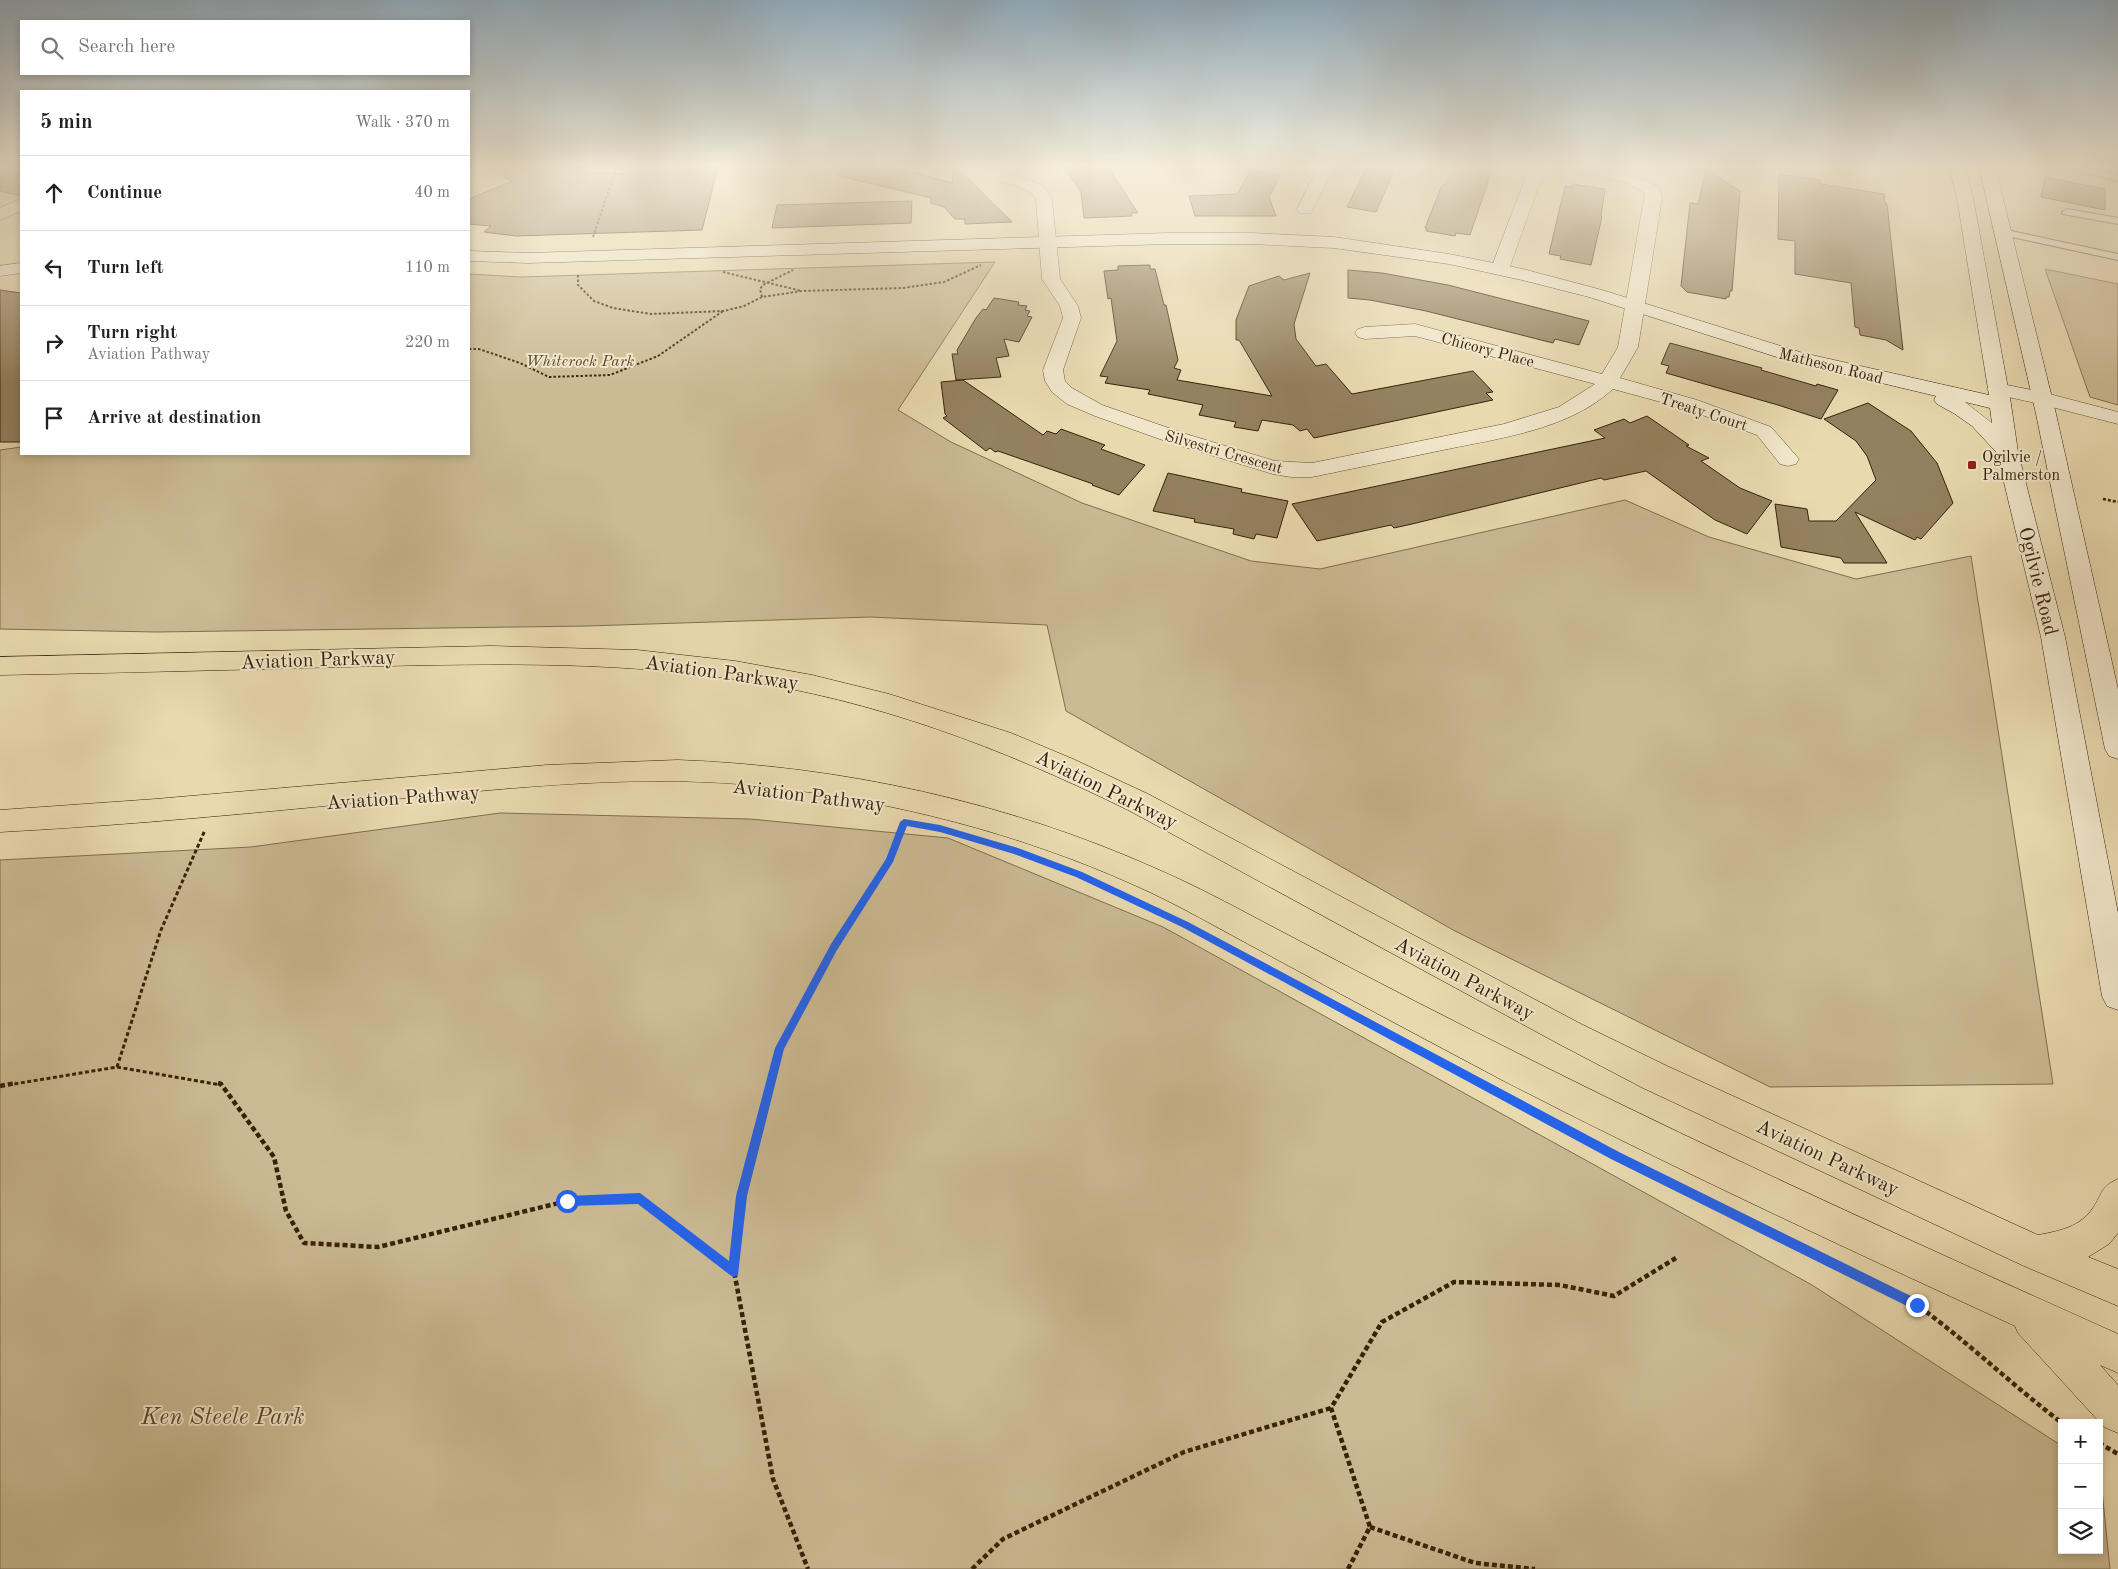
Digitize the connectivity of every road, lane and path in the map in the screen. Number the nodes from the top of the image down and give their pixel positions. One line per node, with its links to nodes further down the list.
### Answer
1 (1195, 239): 8 (street, Matheson Road)
2 (1276, 239): 13 (street, Matheson Road)
3 (1511, 239): 13 (street)
4 (1646, 239): 21 (street, Silvestri Crescent)
5 (1972, 239): 28 (street, Ogilvie Road)
6 (2004, 239): 29 (street, Ogilvie Road)
7 (2036, 239): 10 (lane)
8 (1049, 242): 9 (street, Matheson Road); 26 (street, Silvestri Crescent)
9 (470, 256)
10 (2118, 257)
11 (986, 263): 19 (path)
12 (20, 268): 15 (street)
13 (1500, 269): 21 (street, Matheson Road)
14 (794, 270): 18 (path)
15 (0, 271)
16 (719, 271): 18 (path)
17 (580, 273): 22 (path)
18 (768, 283): 19 (path); 20 (path)
19 (802, 291): 20 (path)
20 (762, 297): 22 (path)
21 (1634, 305): 23 (street, Matheson Road); 26 (street, Silvestri Crescent)
22 (724, 311): 25 (path)
23 (1665, 314): 27 (street, Matheson Road); 28 (street, Matheson Road)
24 (1365, 333): 26 (street, Chicory Place)
25 (470, 349)
26 (1608, 381): 33 (street, Treaty Court)
27 (1912, 386): 28 (street, Matheson Road); 32 (street)
28 (1999, 397): 29 (street); 32 (street, Ogilvie Road)
29 (2044, 406): 30 (street); 31 (street); 37 (street, Ogilvie Road)
30 (2118, 418)
31 (2118, 430)
32 (2007, 452): 43 (street, Ogilvie Road)
33 (1788, 460)
34 (2103, 499): 35 (path)
35 (2118, 502)
36 (0, 666): 48 (main road, Aviation Parkway)
37 (2118, 749)
38 (0, 821): 52 (main road)
39 (896, 821): 40 (path, Aviation Pathway)
40 (904, 822): 41 (path, Aviation Pathway); 50 (path)
41 (913, 824)
42 (196, 828): 44 (path)
43 (2118, 996)
44 (118, 1067): 45 (path); 50 (path)
45 (0, 1086)
46 (1589, 1142): 56 (path)
47 (2118, 1197): 48 (main road)
48 (2037, 1253): 51 (main road, Aviation Parkway)
49 (1676, 1258): 54 (path)
50 (734, 1272): 60 (path)
51 (2118, 1288)
52 (2022, 1310): 53 (main road); 55 (main road)
53 (2118, 1354)
54 (1331, 1408): 59 (path); 61 (path)
55 (2118, 1413)
56 (2058, 1420)
57 (2103, 1446): 58 (path)
58 (2118, 1454)
59 (1370, 1527): 62 (path); 63 (path)
60 (808, 1569)
61 (972, 1569)
62 (1348, 1569)
63 (1535, 1569)

